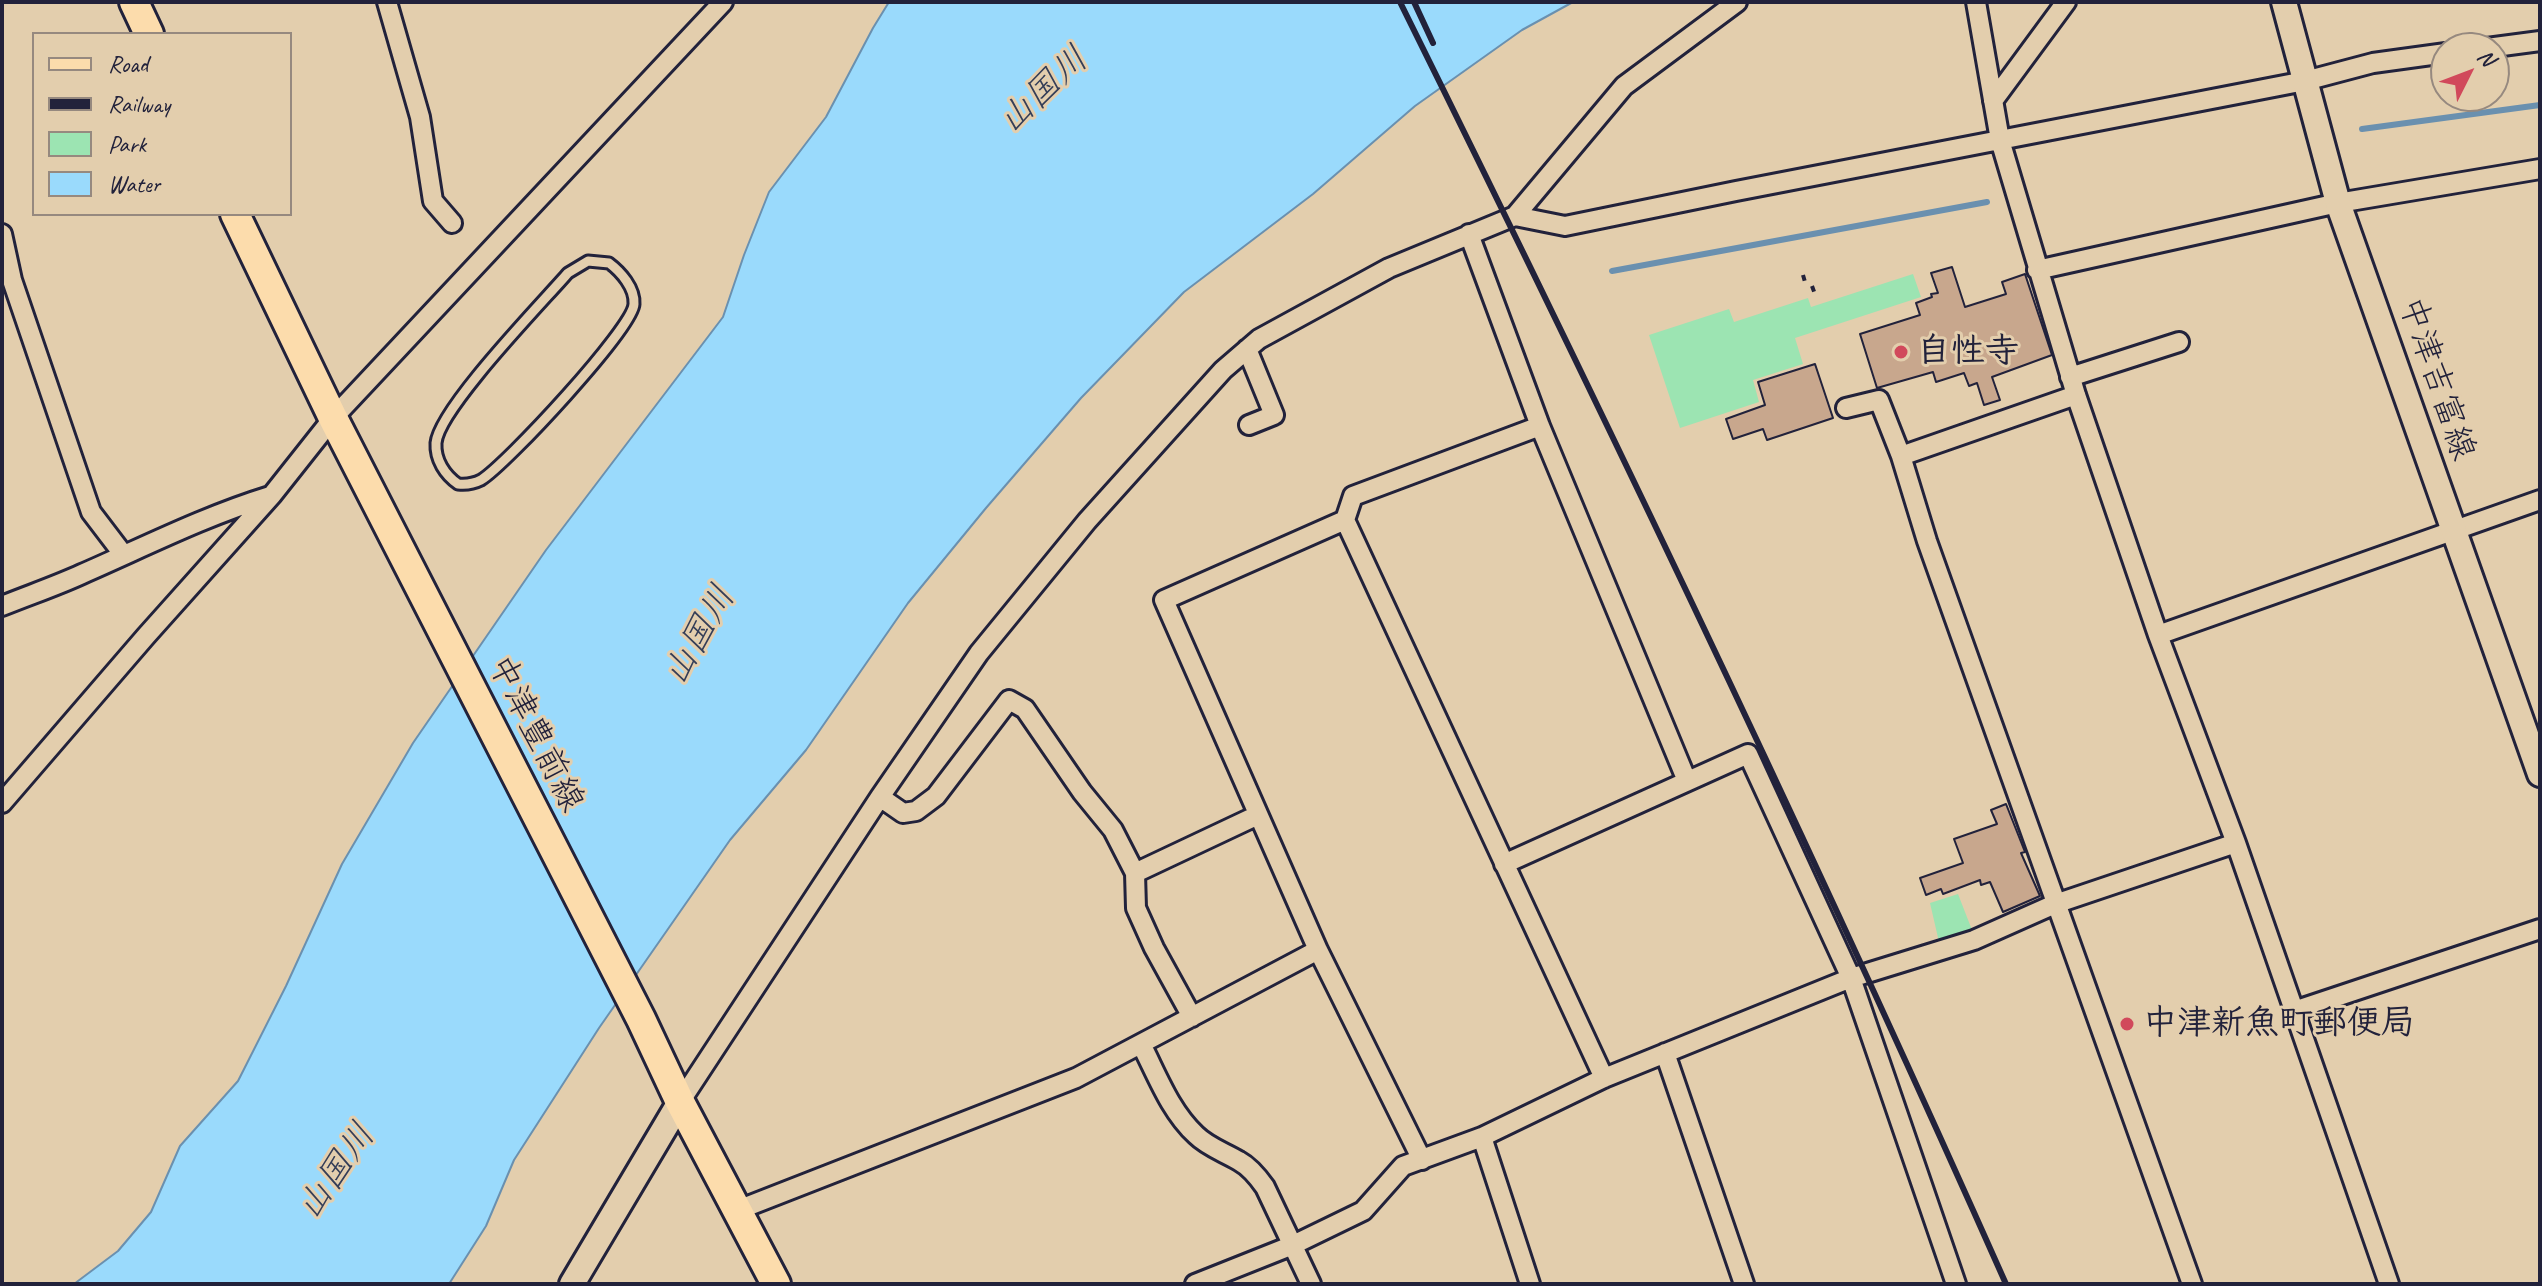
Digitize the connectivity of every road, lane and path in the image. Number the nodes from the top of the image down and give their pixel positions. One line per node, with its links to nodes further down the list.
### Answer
1 (134, 2): 8 (main road)
2 (387, 2): 19 (street)
3 (723, 2): 32 (street)
4 (1737, 2): 18 (street)
5 (1976, 2): 13 (street)
6 (2066, 2): 13 (street)
7 (2284, 2): 12 (main road, 中津吉富線)
8 (148, 32)
9 (2540, 41): 10 (street)
10 (2510, 45)
11 (2430, 55): 12 (street)
12 (2305, 81): 14 (street); 16 (main road, 中津吉富線)
13 (1993, 101): 14 (street)
14 (2000, 140): 18 (street); 22 (street)
15 (2540, 169): 16 (street)
16 (2338, 203): 22 (street); 39 (main road, 中津吉富線)
17 (236, 216): 32 (main road, 中津豊前線)
18 (1515, 216): 21 (street)
19 (452, 223)
20 (2, 234): 40 (street)
21 (1469, 234): 29 (street); 34 (street)
22 (2037, 270): 30 (street)
23 (1803, 275): 24 (path)
24 (1805, 282)
25 (1812, 286): 26 (path)
26 (1816, 297)
27 (631, 316): 27 (lane)
28 (2179, 342): 30 (street)
29 (1247, 349): 33 (street); 45 (street)
30 (2073, 386): 35 (street); 42 (street)
31 (1846, 408): 35 (street)
32 (333, 418): 36 (street); 60 (main road, 中津豊前線)
33 (1249, 425)
34 (1540, 426): 38 (street); 44 (street)
35 (1901, 456): 51 (street)
36 (272, 495): 40 (street); 46 (street)
37 (2540, 500): 39 (street)
38 (1345, 520): 47 (street); 49 (street)
39 (2454, 531): 42 (street); 43 (main road, 中津吉富線)
40 (123, 554): 41 (street)
41 (2, 606)
42 (2158, 635): 48 (street)
43 (2540, 774)
44 (1687, 781): 49 (street); 54 (street)
45 (880, 797): 50 (street); 60 (street)
46 (2, 803)
47 (1258, 815): 50 (street); 53 (street)
48 (2236, 843): 51 (street); 55 (street)
49 (1504, 864): 59 (street)
50 (1135, 873): 56 (street)
51 (2055, 904): 54 (street); 72 (street)
52 (2540, 929): 55 (street)
53 (1318, 950): 56 (street); 62 (street)
54 (1851, 978): 58 (street); 71 (street)
55 (2294, 1011): 73 (street)
56 (1192, 1017): 57 (street)
57 (1141, 1044): 63 (street); 64 (street)
58 (1665, 1053): 59 (street); 70 (street)
59 (1604, 1078): 61 (street)
60 (680, 1102): 63 (main road, 中津豊前線); 65 (main road)
61 (1482, 1137): 62 (street); 69 (street)
62 (1422, 1160): 64 (street)
63 (738, 1210): 66 (main road, 中津豊前線)
64 (1293, 1245): 67 (street); 68 (street)
65 (572, 1284)
66 (776, 1284)
67 (1195, 1284)
68 (1311, 1284)
69 (1530, 1284)
70 (1744, 1284)
71 (1956, 1284)
72 (2192, 1284)
73 (2389, 1284)

